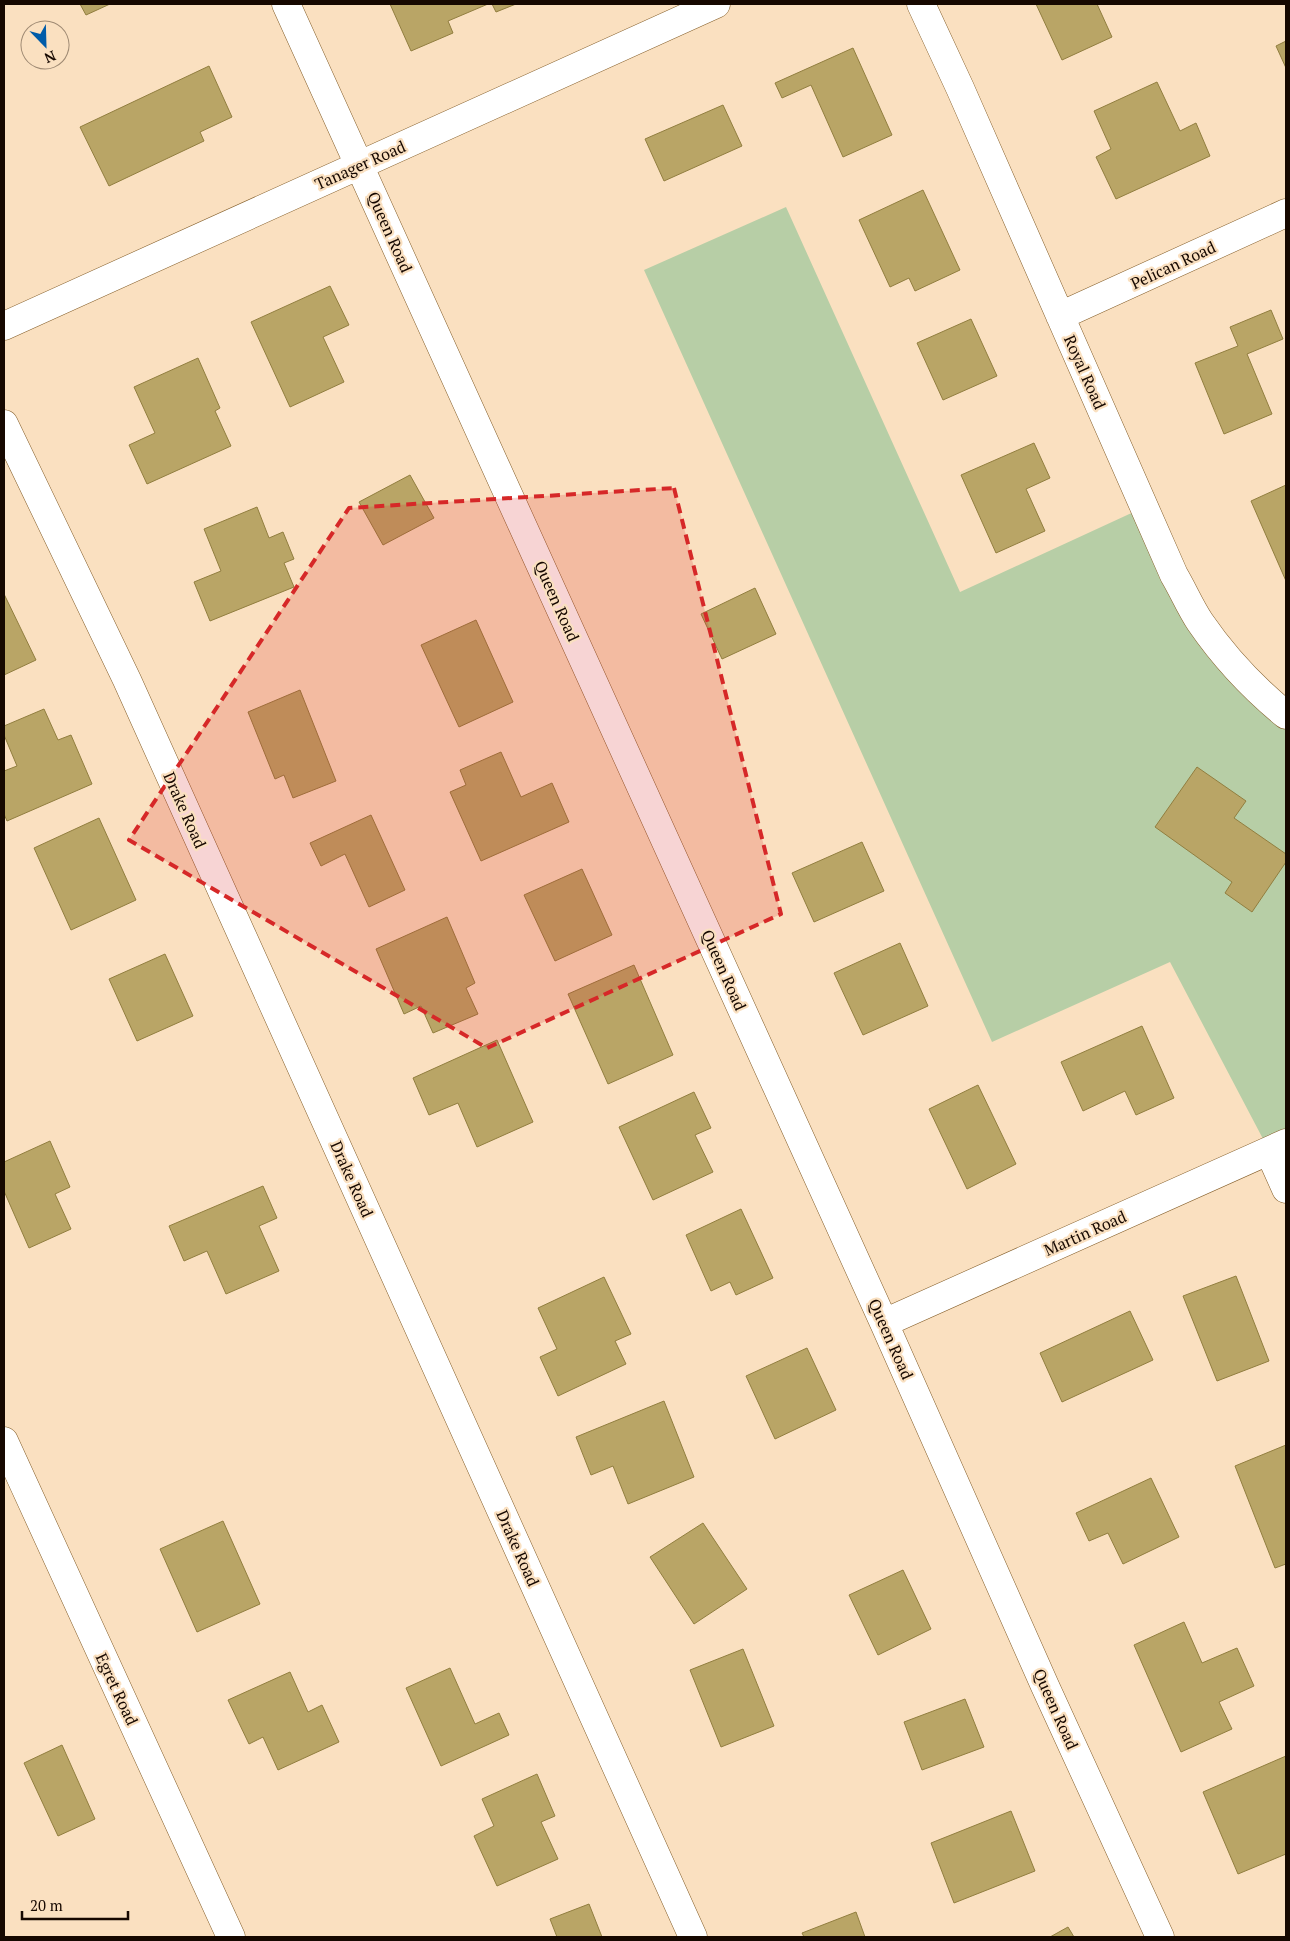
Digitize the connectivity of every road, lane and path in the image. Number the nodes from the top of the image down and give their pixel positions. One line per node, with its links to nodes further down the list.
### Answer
1 (286, 4): 4 (street, Queen Road)
2 (716, 4): 4 (street, Tanager Road)
3 (921, 4): 6 (street, Royal Road)
4 (360, 166): 7 (street, Tanager Road); 12 (street, Queen Road)
5 (1286, 213): 6 (street, Pelican Road)
6 (1060, 316): 9 (street, Royal Road)
7 (4, 326)
8 (4, 424): 15 (street, Drake Road)
9 (1281, 700)
10 (1278, 1147): 11 (street); 12 (street, Martin Road)
11 (1286, 1189)
12 (884, 1323): 16 (street, Queen Road)
13 (4, 1441): 14 (street, Egret Road)
14 (231, 1937)
15 (693, 1937)
16 (1160, 1937)

